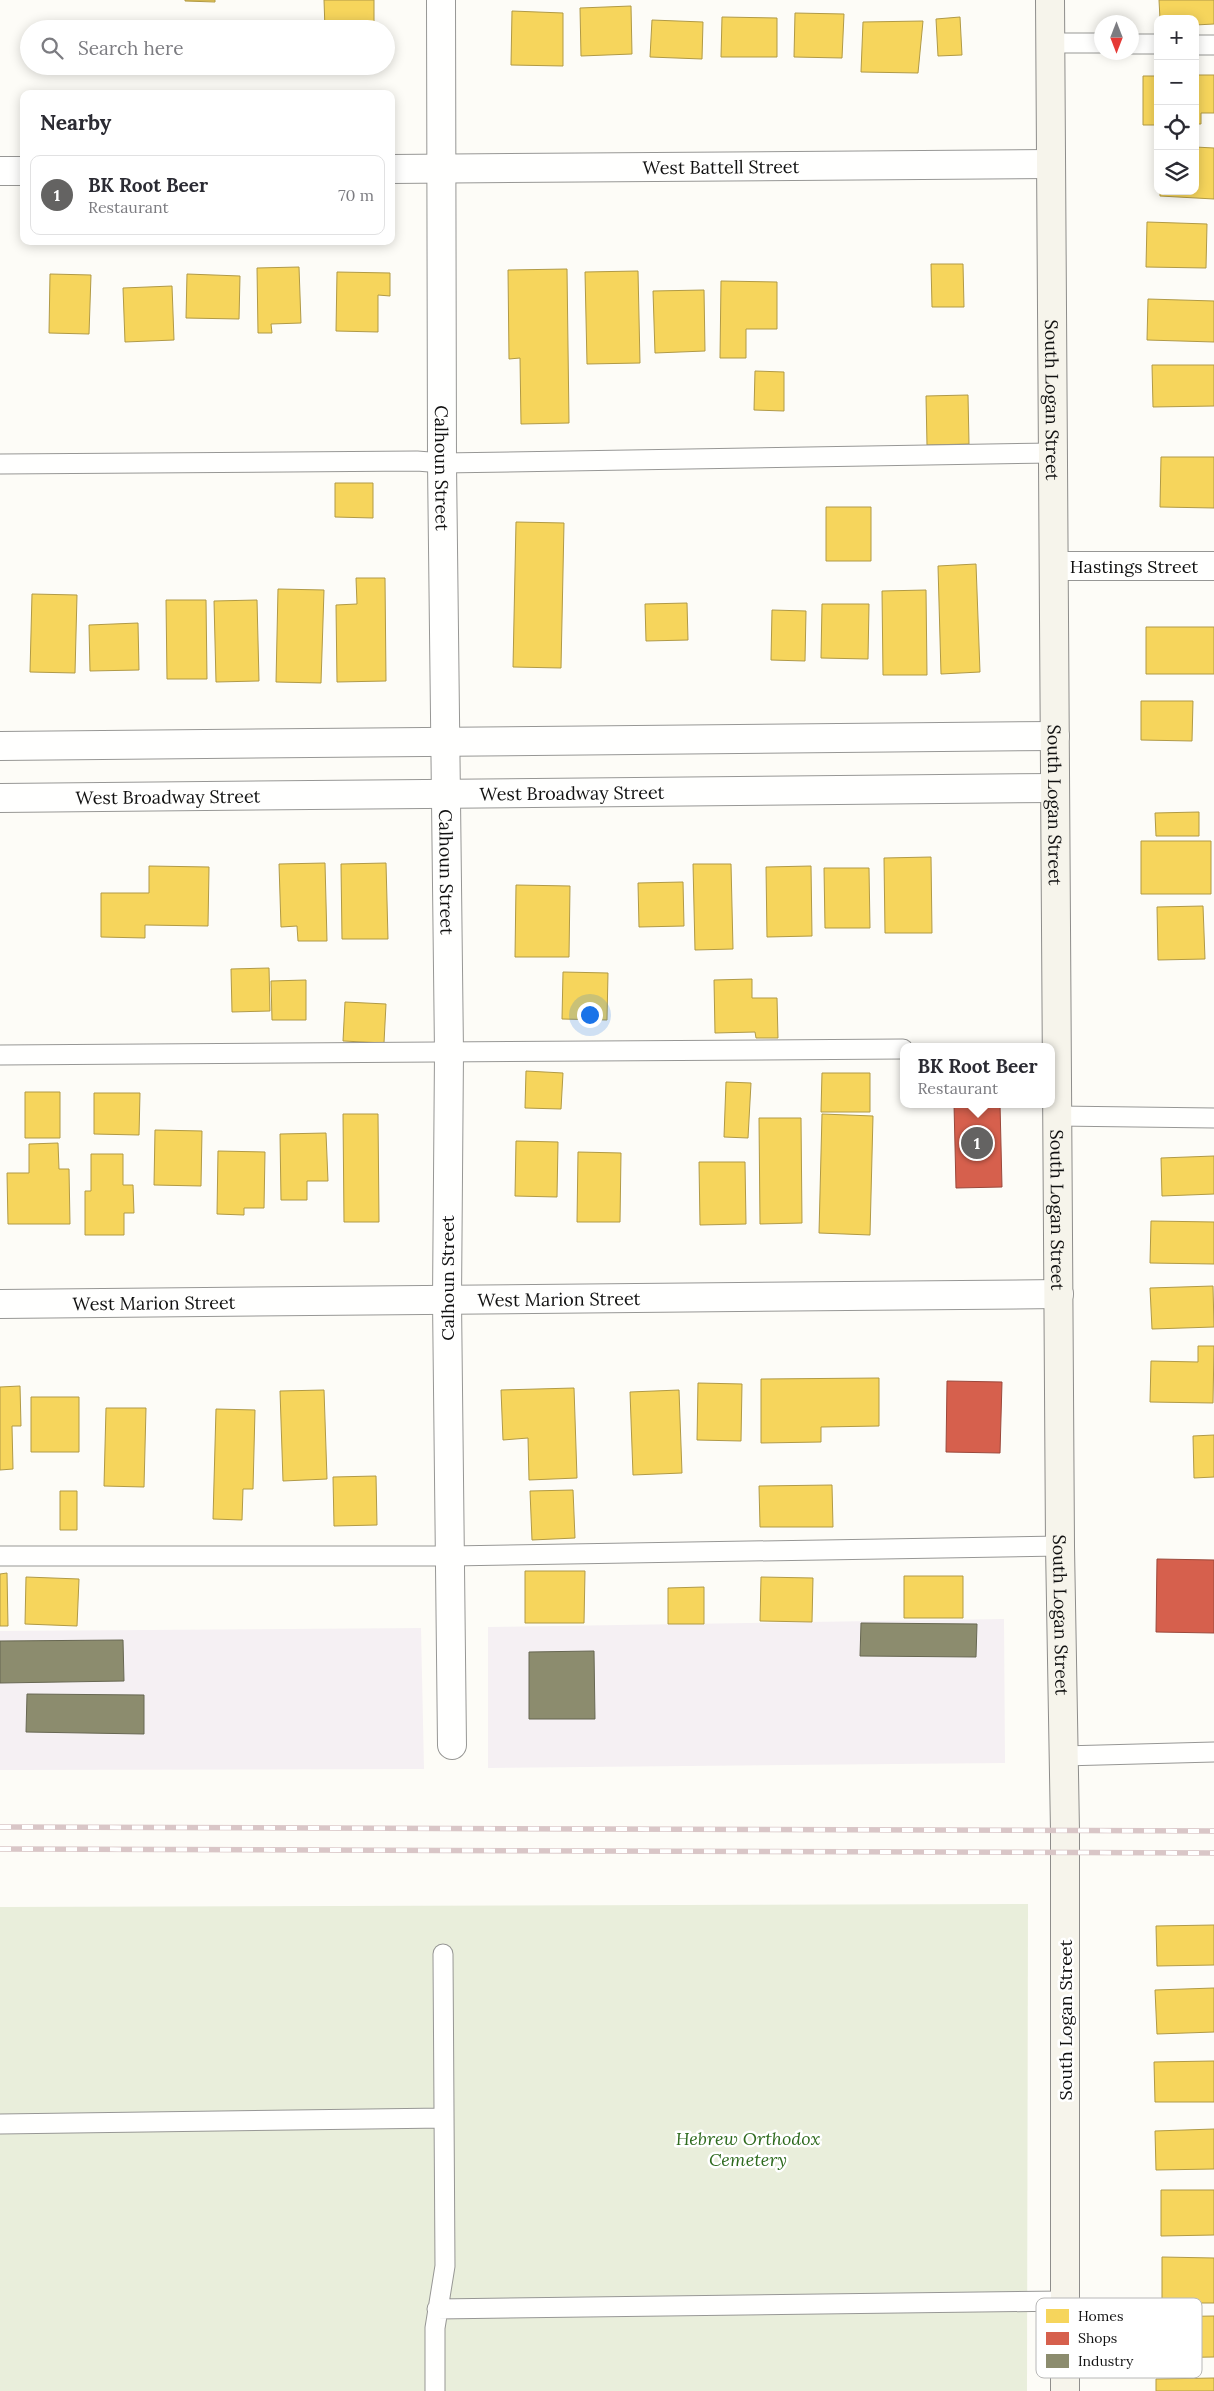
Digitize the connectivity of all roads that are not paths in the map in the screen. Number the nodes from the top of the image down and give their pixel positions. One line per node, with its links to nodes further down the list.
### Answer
1 (441, 0): 11 (street, Calhoun Street)
2 (1050, 0): 3 (street, South Logan Street)
3 (1050, 43): 4 (lane); 9 (street, South Logan Street)
4 (1094, 43)
5 (1139, 44): 6 (lane)
6 (1154, 44)
7 (1199, 45): 8 (lane)
8 (1214, 45)
9 (1051, 164): 11 (street, West Battell Street); 14 (street, South Logan Street)
10 (395, 169): 11 (street, West Battell Street)
11 (440, 169): 15 (street, Calhoun Street)
12 (0, 171): 13 (street)
13 (20, 171)
14 (1053, 453): 15 (lane); 17 (street, South Logan Street)
15 (442, 463): 16 (lane); 20 (street, Calhoun Street)
16 (0, 464)
17 (1054, 566): 18 (street, Hastings Street); 19 (street, South Logan Street)
18 (1214, 566)
19 (1054, 736): 20 (street); 22 (street, South Logan Street)
20 (445, 742): 21 (street); 23 (street, Calhoun Street)
21 (0, 746)
22 (1055, 788): 23 (street, West Broadway Street); 25 (street, South Logan Street)
23 (446, 793): 24 (street, West Broadway Street); 27 (street, Calhoun Street)
24 (0, 798)
25 (1054, 1043)
26 (900, 1050): 27 (lane)
27 (449, 1053): 28 (lane); 33 (street, Calhoun Street)
28 (0, 1055)
29 (1055, 1071): 30 (street, South Logan Street)
30 (1057, 1116): 31 (lane); 32 (street, South Logan Street)
31 (1214, 1118)
32 (1059, 1294): 33 (street, West Marion Street); 35 (street, South Logan Street)
33 (447, 1300): 34 (street, West Marion Street); 37 (street, Calhoun Street)
34 (0, 1304)
35 (1060, 1546): 37 (lane); 40 (street, South Logan Street)
36 (0, 1556): 37 (lane)
37 (450, 1556): 38 (street, Calhoun Street)
38 (452, 1745)
39 (1214, 1752): 40 (lane)
40 (1063, 1756): 44 (street, South Logan Street)
41 (443, 1954): 42 (lane)
42 (444, 2118): 43 (lane); 46 (lane)
43 (0, 2124)
44 (1065, 2298)
45 (1036, 2301): 46 (lane)
46 (437, 2309): 48 (lane)
47 (1065, 2378): 49 (street, South Logan Street)
48 (435, 2391)
49 (1065, 2391)

